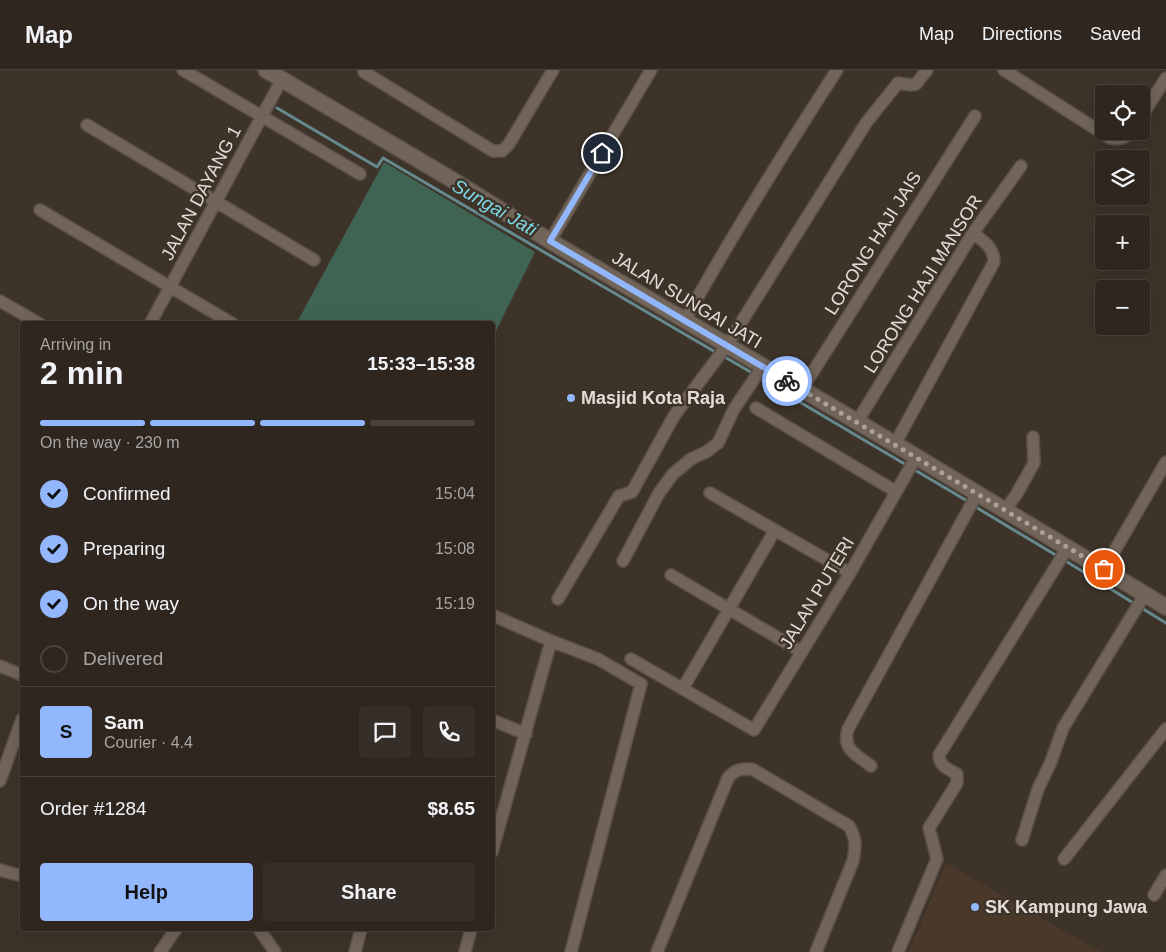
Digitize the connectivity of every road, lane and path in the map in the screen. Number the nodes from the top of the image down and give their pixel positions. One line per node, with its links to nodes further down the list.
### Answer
1 (183, 70): 13 (street)
2 (266, 70): 10 (main road, JALAN SUNGAI JATI)
3 (553, 70): 8 (street)
4 (652, 70): 21 (street)
5 (837, 70): 25 (street)
6 (927, 70): 29 (street)
7 (1004, 70): 15 (street)
8 (364, 72)
9 (1166, 78): 11 (street)
10 (282, 79): 13 (street, JALAN DAYANG 1); 21 (main road, JALAN SUNGAI JATI)
11 (1150, 103)
12 (975, 116): 31 (street, LORONG HAJI JAIS)
13 (262, 117): 17 (street); 18 (street, JALAN DAYANG 1)
14 (87, 126): 18 (street)
15 (1095, 128)
16 (1021, 166): 20 (street, LORONG HAJI MANSOR)
17 (360, 174)
18 (216, 202): 22 (street); 23 (street, JALAN DAYANG 1)
19 (40, 210): 23 (street)
20 (973, 233): 33 (street, LORONG HAJI MANSOR); 35 (street)
21 (550, 241): 25 (main road, JALAN SUNGAI JATI)
22 (314, 260)
23 (170, 286): 27 (street, JALAN DAYANG 1); 28 (street)
24 (0, 300): 26 (street)
25 (685, 320): 29 (main road, JALAN SUNGAI JATI)
26 (35, 321)
27 (152, 321)
28 (228, 321)
29 (722, 352): 30 (main road, JALAN SUNGAI JATI); 48 (street)
30 (758, 373): 31 (main road, JALAN SUNGAI JATI); 44 (street)
31 (802, 389): 33 (main road, JALAN SUNGAI JATI)
32 (756, 408): 39 (street)
33 (858, 422): 35 (main road, JALAN SUNGAI JATI)
34 (1034, 437): 41 (street)
35 (895, 444): 37 (main road, JALAN SUNGAI JATI)
36 (1166, 462): 45 (street)
37 (912, 464): 39 (street, JALAN PUTERI); 40 (main road, JALAN SUNGAI JATI)
38 (710, 492): 42 (street)
39 (895, 492): 46 (street, JALAN PUTERI)
40 (973, 502): 41 (main road, JALAN SUNGAI JATI); 64 (street)
41 (1005, 510): 43 (main road, JALAN SUNGAI JATI)
42 (775, 530): 46 (street); 51 (street)
43 (1063, 555): 45 (main road, JALAN SUNGAI JATI); 84 (street)
44 (623, 561)
45 (1104, 569): 49 (main road, JALAN SUNGAI JATI)
46 (850, 573): 54 (street, JALAN PUTERI)
47 (671, 575): 51 (street)
48 (558, 599)
49 (1141, 601): 50 (main road, JALAN SUNGAI JATI); 67 (street)
50 (1166, 607)
51 (729, 609): 54 (street); 58 (street)
52 (495, 616): 53 (street)
53 (551, 641): 62 (street); 81 (street)
54 (802, 652): 58 (street, JALAN PUTERI)
55 (631, 659): 58 (street)
56 (0, 666): 57 (street)
57 (20, 674)
58 (683, 688)
59 (495, 721): 62 (street)
60 (20, 724): 63 (street)
61 (1166, 729): 68 (street)
62 (526, 734): 66 (street)
63 (3, 766): 65 (street)
64 (871, 766)
65 (0, 781)
66 (495, 831)
67 (1022, 840)
68 (1064, 859)
69 (0, 870): 70 (street)
70 (20, 875)
71 (1166, 875): 72 (street)
72 (1154, 895)
73 (175, 931): 77 (street)
74 (260, 931): 78 (street)
75 (360, 931): 79 (street)
76 (470, 931): 80 (street)
77 (160, 952)
78 (275, 952)
79 (355, 952)
80 (465, 952)
81 (571, 952)
82 (657, 952): 83 (street)
83 (816, 952)
84 (898, 952)

